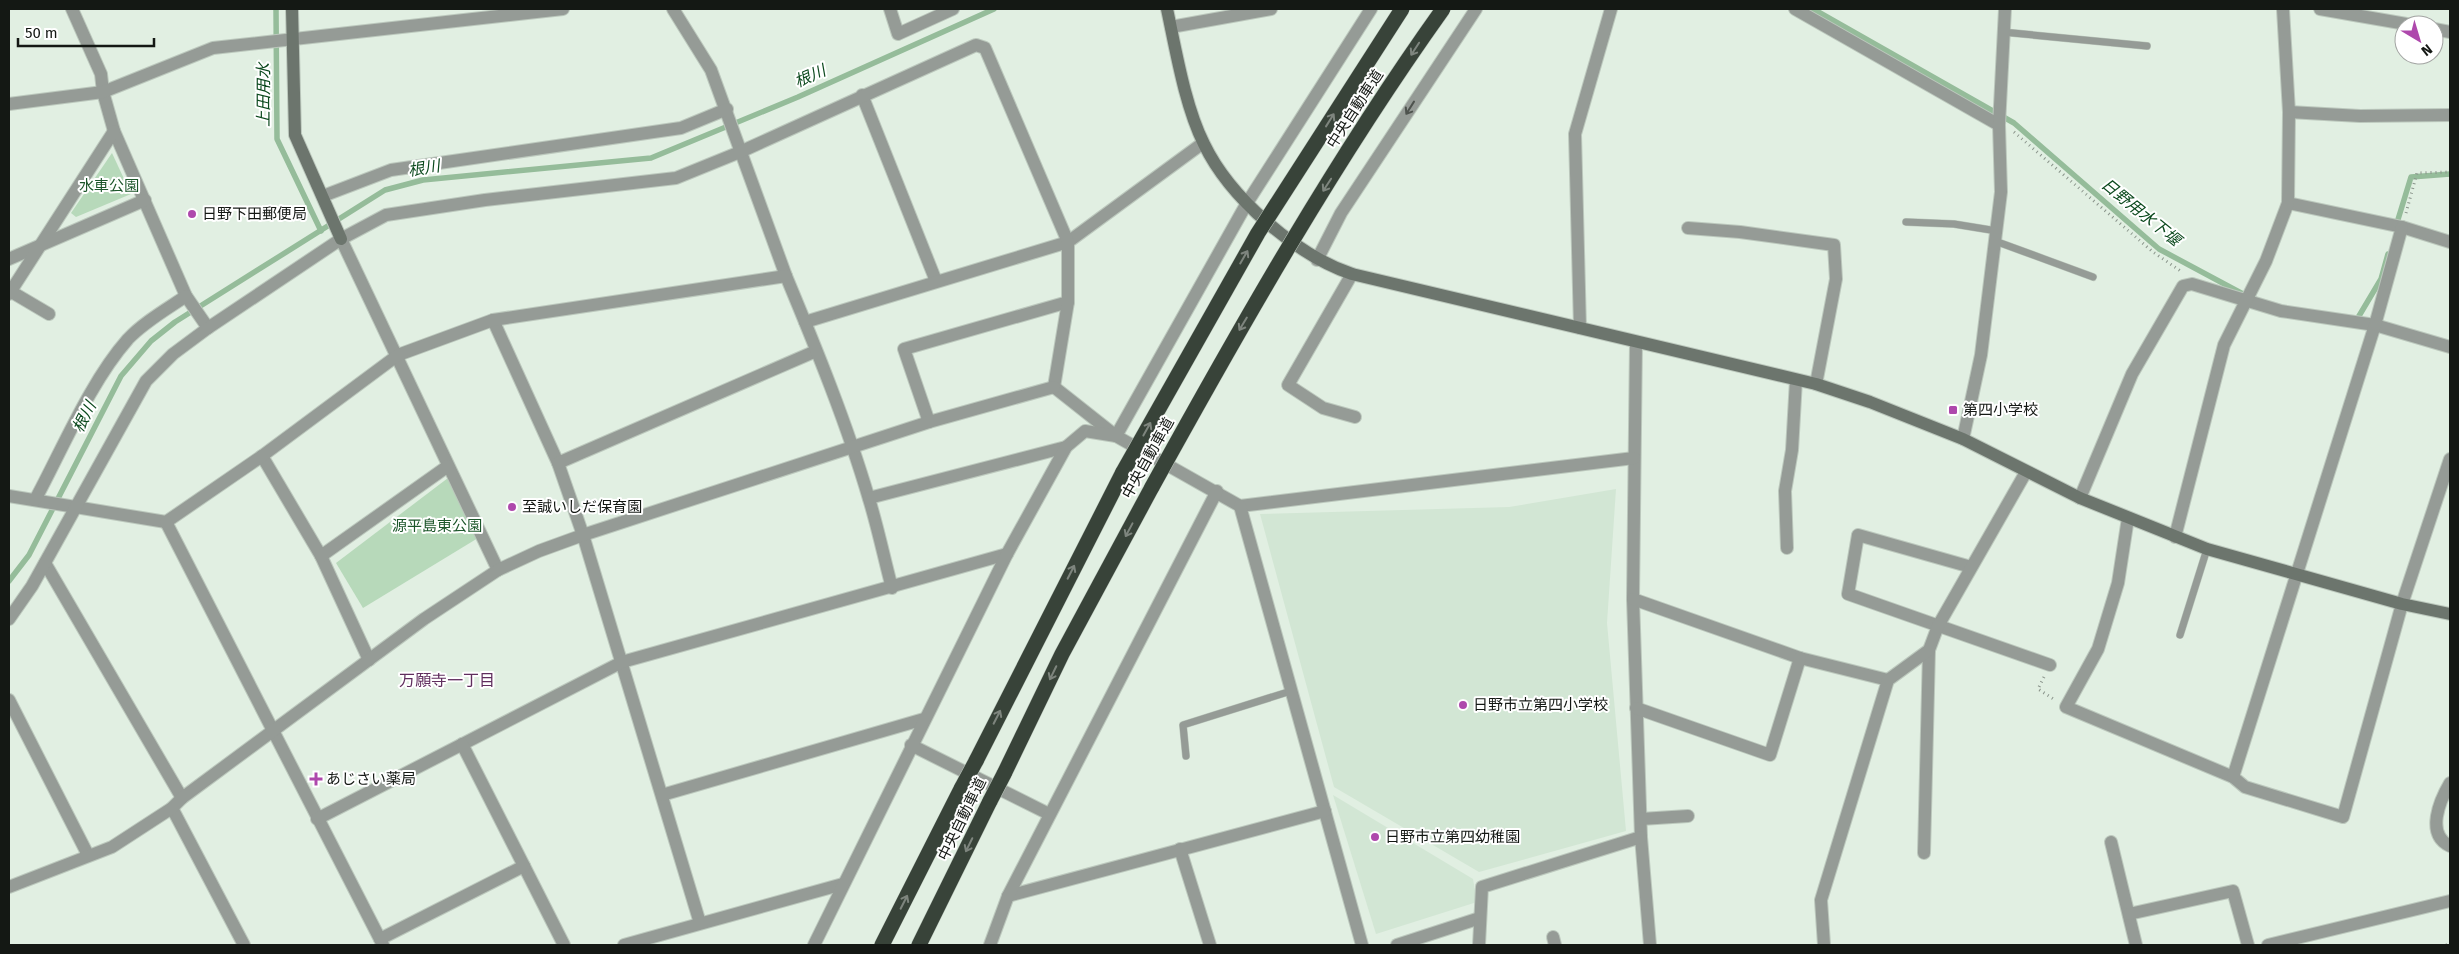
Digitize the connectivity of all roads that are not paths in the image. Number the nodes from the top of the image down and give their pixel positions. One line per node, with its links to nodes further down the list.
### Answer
1 (72, 9): 24 (street)
2 (292, 9): 22 (main road)
3 (564, 9): 18 (street)
4 (673, 9): 28 (street)
5 (890, 9): 6 (street)
6 (953, 9)
7 (1167, 9): 20 (main road)
8 (1271, 9): 20 (street)
9 (1371, 9): 36 (street)
10 (1402, 9): 150 (highway, 中央自動車道, one-way to 10, bridge)
11 (1443, 9): 151 (highway, 中央自動車道, one-way to 151, bridge)
12 (1476, 9): 47 (street, one-way to 47)
13 (1611, 9): 61 (street)
14 (1795, 9): 30 (street)
15 (2005, 9): 21 (street)
16 (2283, 9): 27 (street)
17 (2320, 9): 19 (street)
18 (527, 10): 22 (street)
19 (2394, 22)
20 (1171, 27): 32 (main road)
21 (2002, 32): 23 (lane); 30 (street)
22 (290, 41): 24 (street); 34 (main road)
23 (2147, 46)
24 (103, 92): 26 (street); 31 (street)
25 (862, 95): 33 (street); 43 (street); 51 (street)
26 (9, 104)
27 (2289, 112): 29 (street); 37 (street)
28 (728, 113): 33 (street); 34 (street)
29 (2450, 115)
30 (1999, 124): 41 (street)
31 (114, 132): 35 (street); 45 (street)
32 (1203, 143): 36 (main road); 43 (street)
33 (738, 146): 42 (street); 49 (street)
34 (322, 196): 42 (main road)
35 (145, 200): 45 (street); 53 (street)
36 (1247, 203): 47 (main road); 71 (street)
37 (2288, 203): 39 (street); 54 (street)
38 (1906, 222): 41 (lane)
39 (2402, 227): 44 (street); 59 (street)
40 (1688, 228): 67 (street)
41 (1996, 236): 50 (lane); 72 (street)
42 (342, 239): 60 (street); 65 (street)
43 (1068, 242): 51 (street); 55 (street)
44 (2450, 242)
45 (38, 246): 46 (street); 52 (street)
46 (9, 259)
47 (1317, 260): 48 (main road)
48 (1352, 274): 61 (main road); 69 (street)
49 (786, 276): 57 (street); 58 (street)
50 (2093, 276)
51 (936, 281): 58 (street)
52 (10, 293): 56 (street)
53 (186, 296): 60 (street); 85 (street)
54 (2247, 300): 59 (street); 84 (street); 91 (street)
55 (1068, 302): 68 (street); 70 (street)
56 (49, 314)
57 (493, 320): 65 (street); 78 (street)
58 (805, 322): 64 (street)
59 (2375, 325): 63 (street); 99 (street)
60 (208, 328): 87 (street)
61 (1580, 328): 62 (main road)
62 (1636, 342): 66 (main road); 76 (street)
63 (2450, 347)
64 (816, 351): 74 (street); 78 (street)
65 (398, 355): 75 (street); 79 (street)
66 (1796, 380): 67 (main road); 92 (street)
67 (1816, 384): 72 (main road)
68 (1054, 387): 70 (street); 71 (street)
69 (1355, 417)
70 (929, 422): 74 (street)
71 (1116, 436): 73 (street); 81 (street)
72 (1963, 438): 80 (main road)
73 (1066, 447): 83 (street); 94 (street)
74 (852, 448): 83 (street); 90 (street)
75 (262, 456): 89 (street); 95 (street)
76 (1634, 458): 86 (street); 101 (street)
77 (2450, 459): 102 (street)
78 (558, 463): 90 (street)
79 (448, 466): 95 (street); 98 (street)
80 (2026, 472): 84 (main road); 97 (street)
81 (1217, 491): 86 (street); 127 (street)
82 (9, 496): 85 (street)
83 (869, 498): 100 (street)
84 (2080, 498): 88 (main road)
85 (39, 501): 87 (street)
86 (1240, 506): 113 (street)
87 (71, 507): 89 (street); 96 (street)
88 (2128, 518): 91 (main road); 121 (street)
89 (166, 522): 117 (street)
90 (584, 535): 98 (street); 110 (street)
91 (2174, 537): 93 (main road)
92 (1787, 548)
93 (2207, 549): 99 (main road); 106 (lane)
94 (1007, 554): 100 (street); 116 (street)
95 (321, 556): 109 (street)
96 (45, 563): 104 (street); 124 (street)
97 (1972, 567): 105 (street); 105 (street)
98 (498, 570): 109 (street)
99 (2298, 576): 102 (main road); 121 (street)
100 (892, 588): 110 (street)
101 (1633, 599): 108 (street); 115 (street)
102 (2402, 604): 103 (main road); 121 (street)
103 (2450, 614)
104 (9, 619)
105 (1938, 626): 107 (street); 111 (street)
106 (2180, 635)
107 (1929, 650): 112 (street); 135 (street)
108 (1800, 658): 112 (street); 115 (street)
109 (369, 660): 117 (street)
110 (622, 662): 118 (street); 123 (street)
111 (2050, 665)
112 (1888, 680): 158 (street)
113 (1291, 691): 120 (lane); 126 (street)
114 (9, 700): 136 (street)
115 (1636, 708): 130 (street)
116 (924, 719): 119 (street); 123 (street)
117 (272, 732): 124 (street); 129 (street)
118 (462, 744): 129 (street); 137 (street)
119 (912, 745): 127 (street); 138 (street)
120 (1186, 756)
121 (2233, 776)
122 (2450, 783): 133 (street)
123 (662, 795): 144 (street)
124 (182, 798): 125 (street)
125 (172, 808): 136 (street); 146 (street)
126 (1325, 811): 134 (street); 154 (street)
127 (1049, 814): 140 (street)
128 (1688, 816): 130 (street)
129 (317, 819): 145 (street)
130 (1640, 819): 131 (street)
131 (1641, 837): 143 (street); 157 (street)
132 (2111, 842): 142 (street)
133 (2450, 846)
134 (1180, 849): 140 (street); 153 (street)
135 (1924, 853)
136 (88, 855): 139 (street)
137 (524, 866): 145 (street); 147 (street)
138 (843, 884): 144 (street); 149 (street)
139 (9, 887)
140 (1008, 896): 152 (street)
141 (2450, 901): 161 (street)
142 (2129, 914): 159 (street); 160 (street)
143 (1480, 918): 155 (street); 156 (street)
144 (700, 924): 148 (street)
145 (382, 942)
146 (244, 945)
147 (564, 945)
148 (624, 945)
149 (814, 945)
150 (882, 945)
151 (919, 945)
152 (990, 945)
153 (1210, 945)
154 (1362, 945)
155 (1397, 945)
156 (1479, 945)
157 (1650, 945)
158 (1824, 945)
159 (2136, 945)
160 (2248, 945)
161 (2268, 945)

